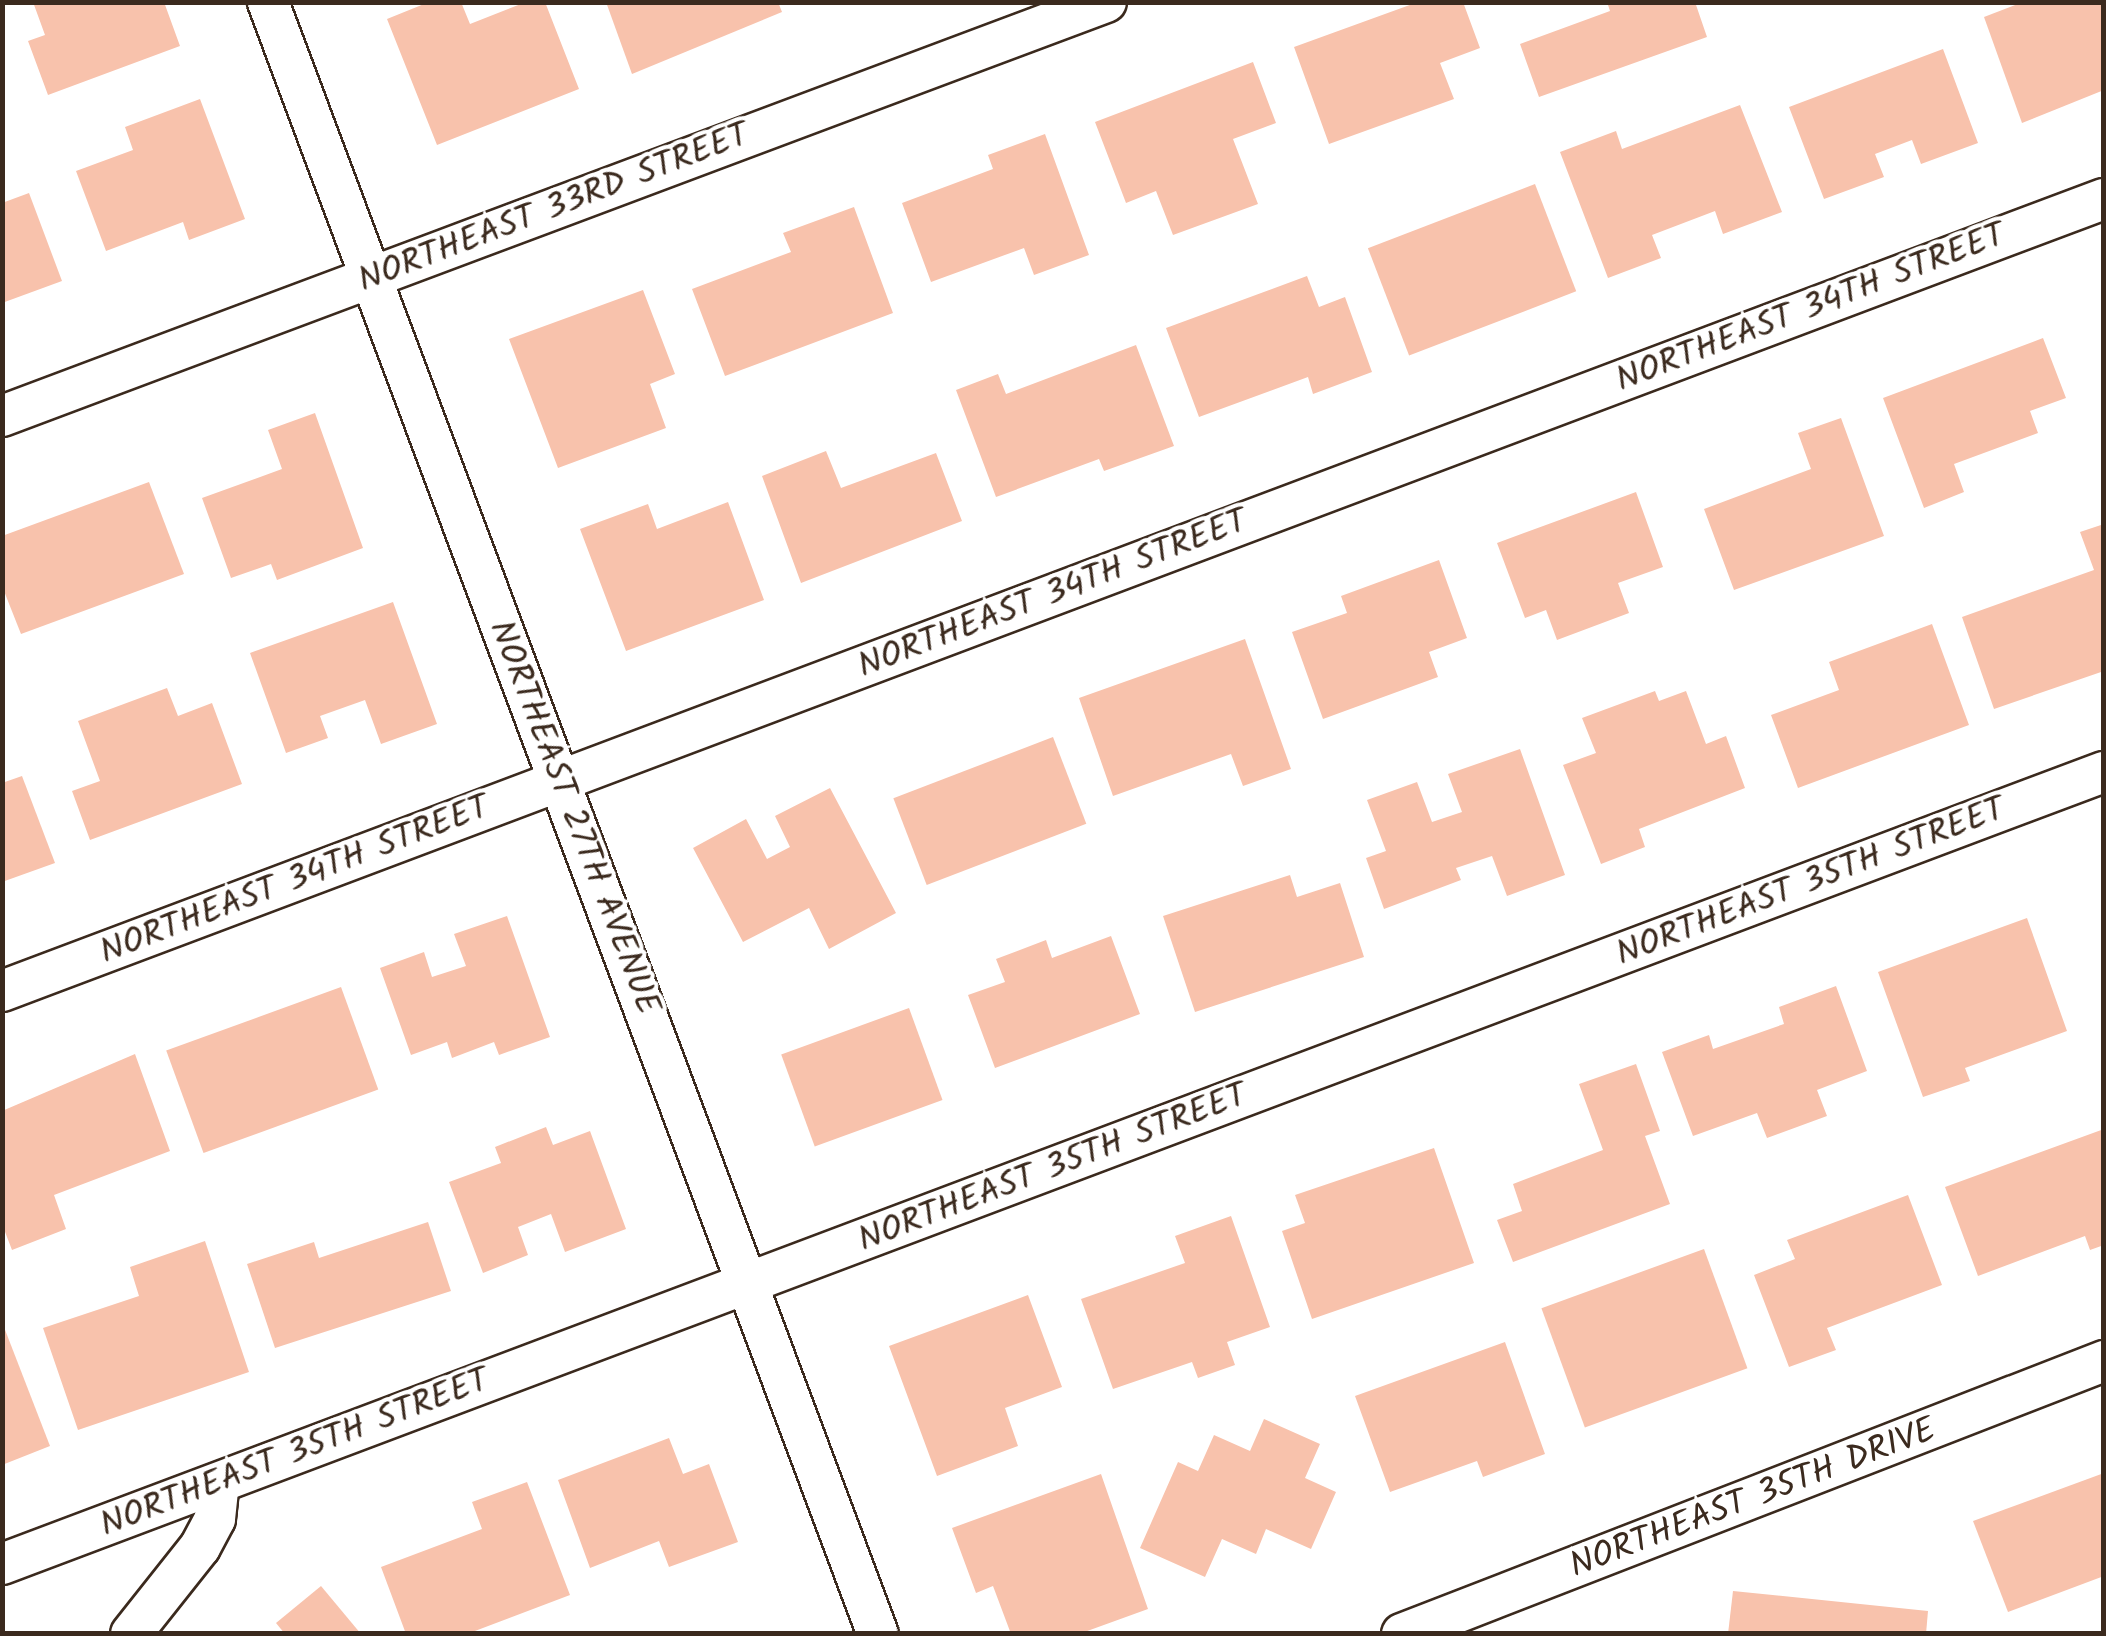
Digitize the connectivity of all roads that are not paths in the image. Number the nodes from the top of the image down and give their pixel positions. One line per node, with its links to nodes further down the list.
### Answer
1 (268, 2): 4 (street, NORTHEAST 27TH AVENUE)
2 (1106, 2): 4 (street, NORTHEAST 33RD STREET)
3 (2104, 199): 7 (street, NORTHEAST 34TH STREET)
4 (371, 277): 5 (street, NORTHEAST 33RD STREET); 7 (street, NORTHEAST 27TH AVENUE)
5 (2, 416)
6 (2104, 772): 9 (street, NORTHEAST 35TH STREET)
7 (560, 781): 8 (street, NORTHEAST 34TH STREET); 9 (street, NORTHEAST 27TH AVENUE)
8 (2, 991)
9 (748, 1284): 11 (street, NORTHEAST 35TH STREET); 15 (street, NORTHEAST 27TH AVENUE)
10 (2104, 1362): 13 (street, NORTHEAST 35TH DRIVE)
11 (220, 1483): 12 (street, NORTHEAST 35TH STREET); 14 (street)
12 (2, 1564)
13 (1479, 1623): 16 (street, NORTHEAST 35TH DRIVE)
14 (131, 1634)
15 (878, 1634)
16 (1402, 1634)

